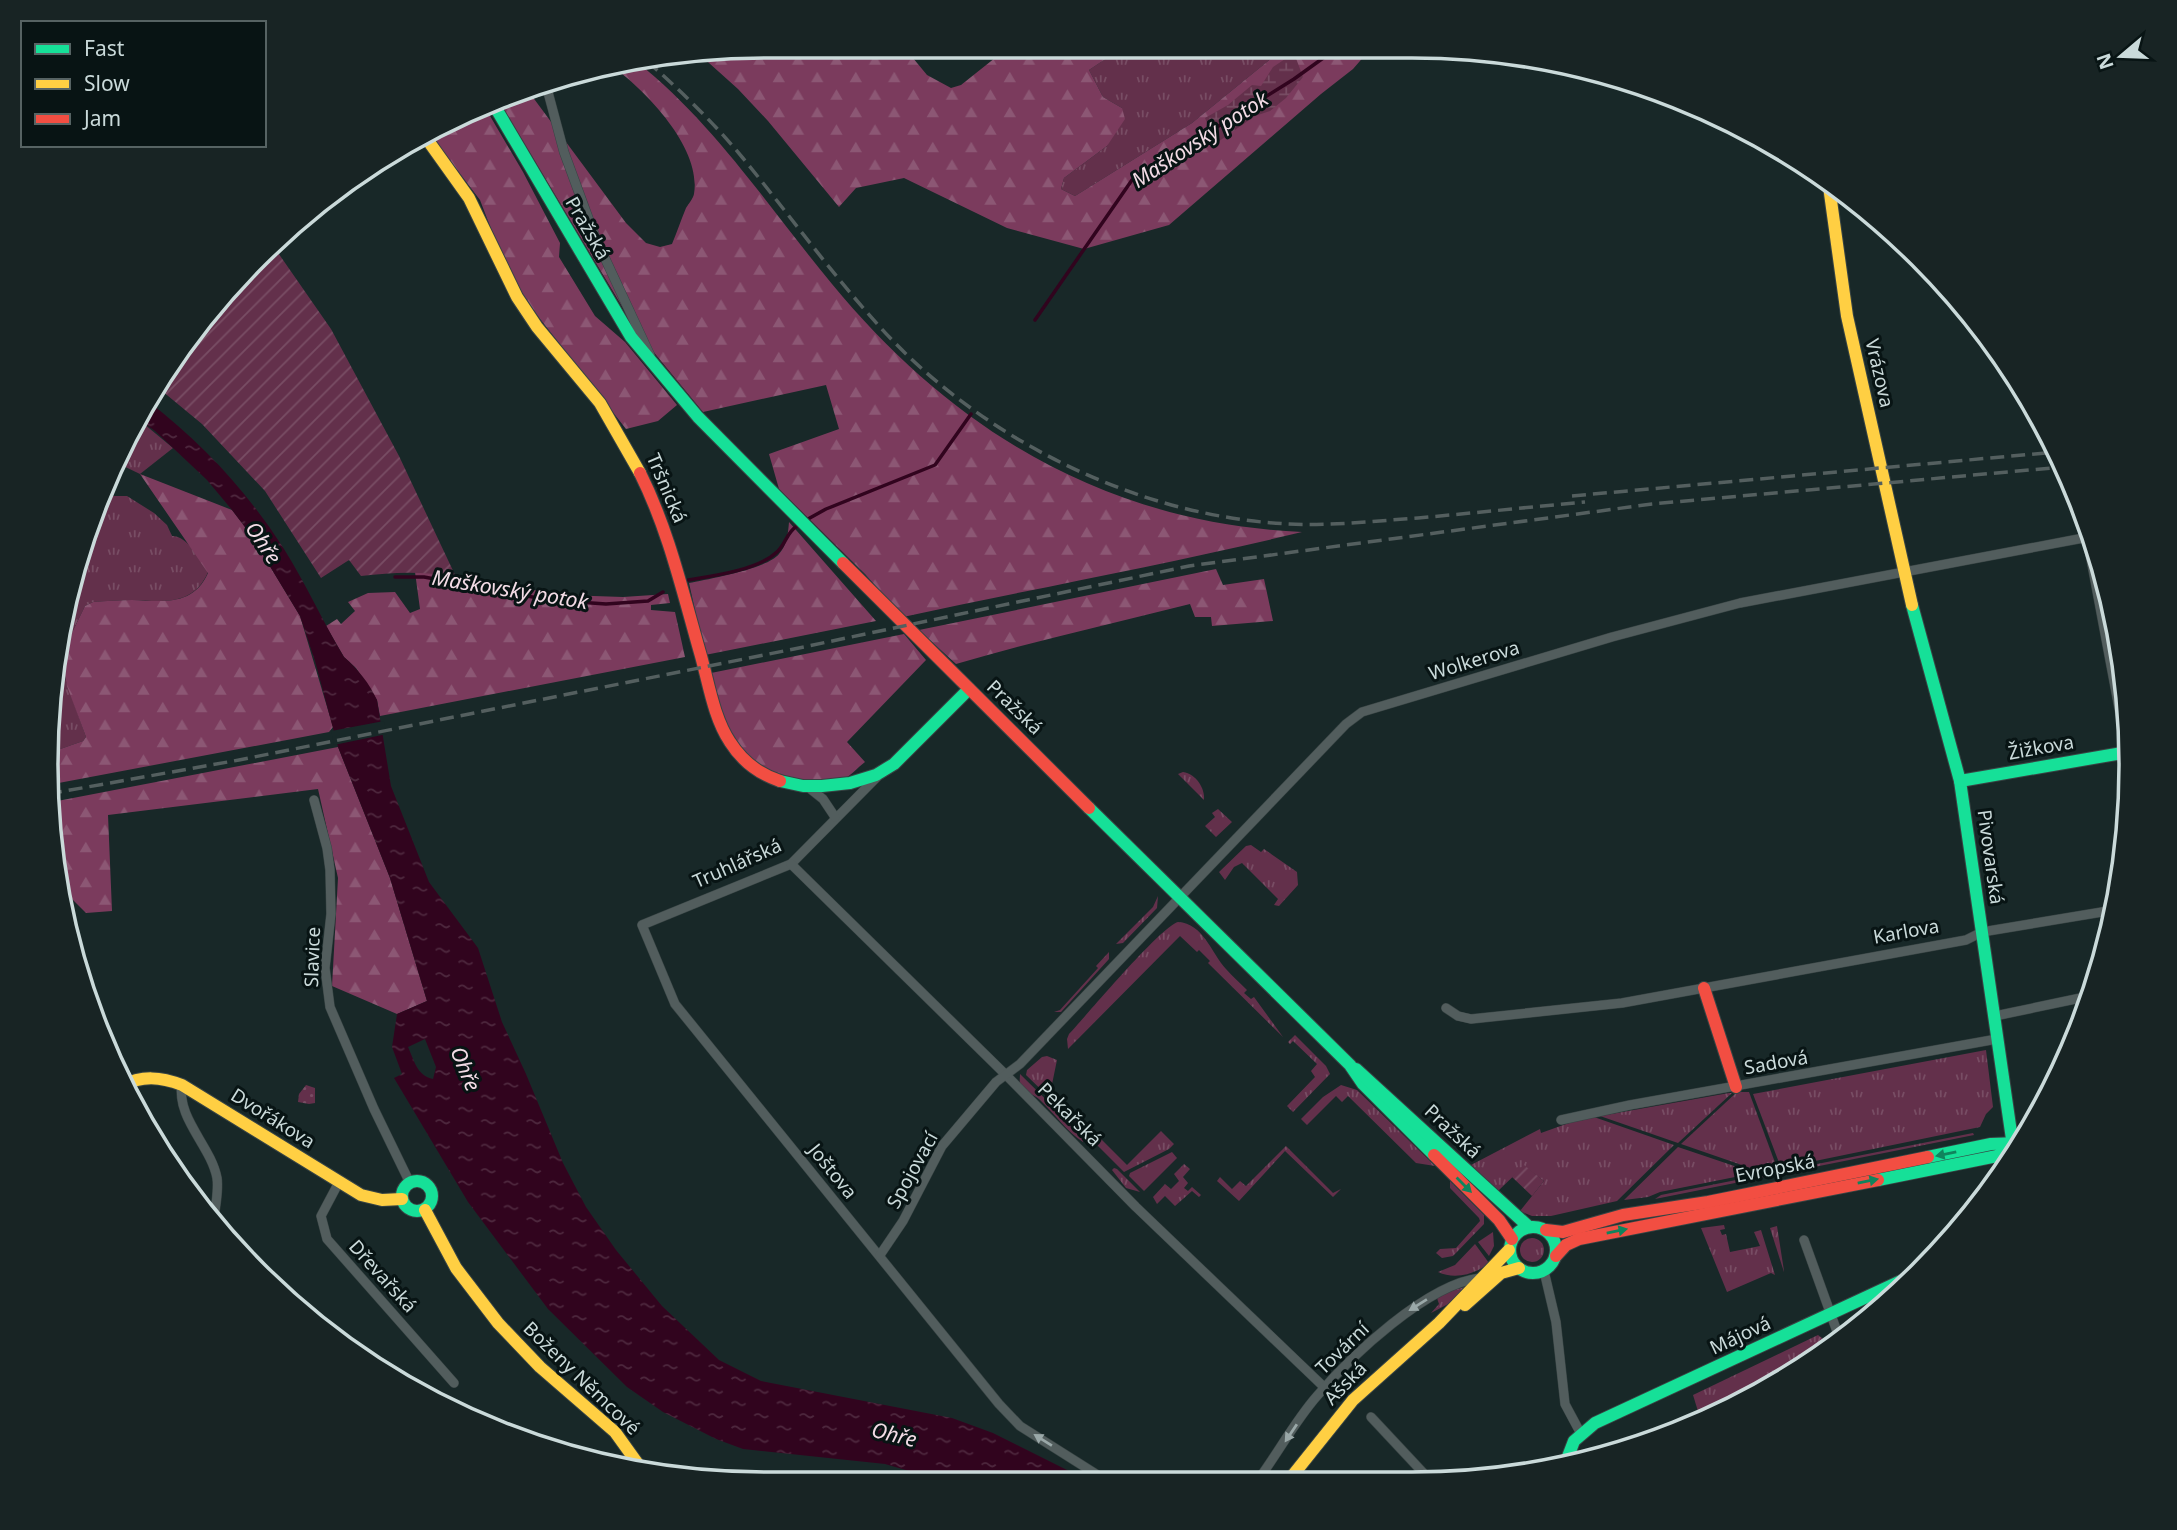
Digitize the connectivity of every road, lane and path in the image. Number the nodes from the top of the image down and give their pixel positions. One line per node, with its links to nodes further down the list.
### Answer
1 (548, 92): 5 (street, Pražská)
2 (497, 111): 5 (street, Pražská)
3 (430, 143): 12 (street, Tršnická)
4 (1830, 195): 7 (street, Vrázova)
5 (658, 372): 8 (street, Pražská)
6 (2082, 539): 7 (street, Wolkerova)
7 (1903, 573): 11 (street, Pivovarská); 16 (street, Wolkerova)
8 (969, 689): 10 (street, Truhlářská); 16 (street, Pražská)
9 (2119, 755): 11 (street, Žižkova)
10 (880, 775): 12 (street, Tršnická); 14 (street, Truhlářská)
11 (1960, 781): 19 (street, Pivovarská)
12 (808, 787): 14 (street)
13 (314, 800): 35 (street, Slavice)
14 (835, 817): 15 (street, Truhlářská)
15 (791, 864): 18 (street, Truhlářská); 26 (street, Pekařská)
16 (1180, 896): 25 (street, Pražská); 26 (street, Wolkerova)
17 (2104, 912): 19 (street, Karlova)
18 (642, 925): 43 (street, Joštova)
19 (1982, 932): 20 (street, Karlova); 23 (street, Pivovarská)
20 (1704, 988): 22 (street, Karlova); 29 (street)
21 (2080, 998): 23 (street)
22 (1446, 1007)
23 (1994, 1016): 24 (street, Pivovarská)
24 (1997, 1039): 29 (street, Sadová); 31 (street, Pivovarská)
25 (1350, 1065): 39 (street, Pražská); 42 (street, Pražská, one-way to 42)
26 (1006, 1075): 43 (street, Spojovací); 53 (street, Pekařská)
27 (132, 1081): 28 (street, Dvořákova)
28 (182, 1084): 34 (street, Dvořákova); 37 (street)
29 (1735, 1087): 30 (street, Sadová)
30 (1561, 1120)
31 (2014, 1135)
32 (2008, 1145): 40 (street, Evropská, one-way to 40)
33 (2003, 1153): 44 (street, Evropská, one-way to 33)
34 (339, 1182): 36 (street, Dvořákova); 52 (street, Dřevařská)
35 (410, 1183): 36 (street); 38 (street)
36 (402, 1199): 38 (street)
37 (214, 1208)
38 (425, 1210): 57 (street, Boženy Němcové)
39 (1529, 1227): 40 (street); 42 (street)
40 (1546, 1230): 44 (street)
41 (1804, 1240): 49 (street)
42 (1511, 1245): 45 (street); 47 (street, Ašská)
43 (880, 1255): 58 (street, Joštova, one-way to 43)
44 (1556, 1256): 46 (street)
45 (1518, 1268): 46 (street); 50 (street, Ašská)
46 (1544, 1271): 55 (street)
47 (1480, 1278): 50 (street, Ašská); 53 (street, Tovární, one-way to 53)
48 (1889, 1286): 49 (street, Májová)
49 (1830, 1314): 51 (street); 55 (street, Májová)
50 (1439, 1323): 60 (street, Ašská)
51 (1837, 1331)
52 (454, 1383)
53 (1325, 1388): 59 (street, Tovární, one-way to 59)
54 (1371, 1417): 61 (street)
55 (1580, 1432): 56 (street)
56 (1567, 1455)
57 (635, 1460)
58 (1093, 1472)
59 (1264, 1472)
60 (1295, 1472)
61 (1422, 1472)

